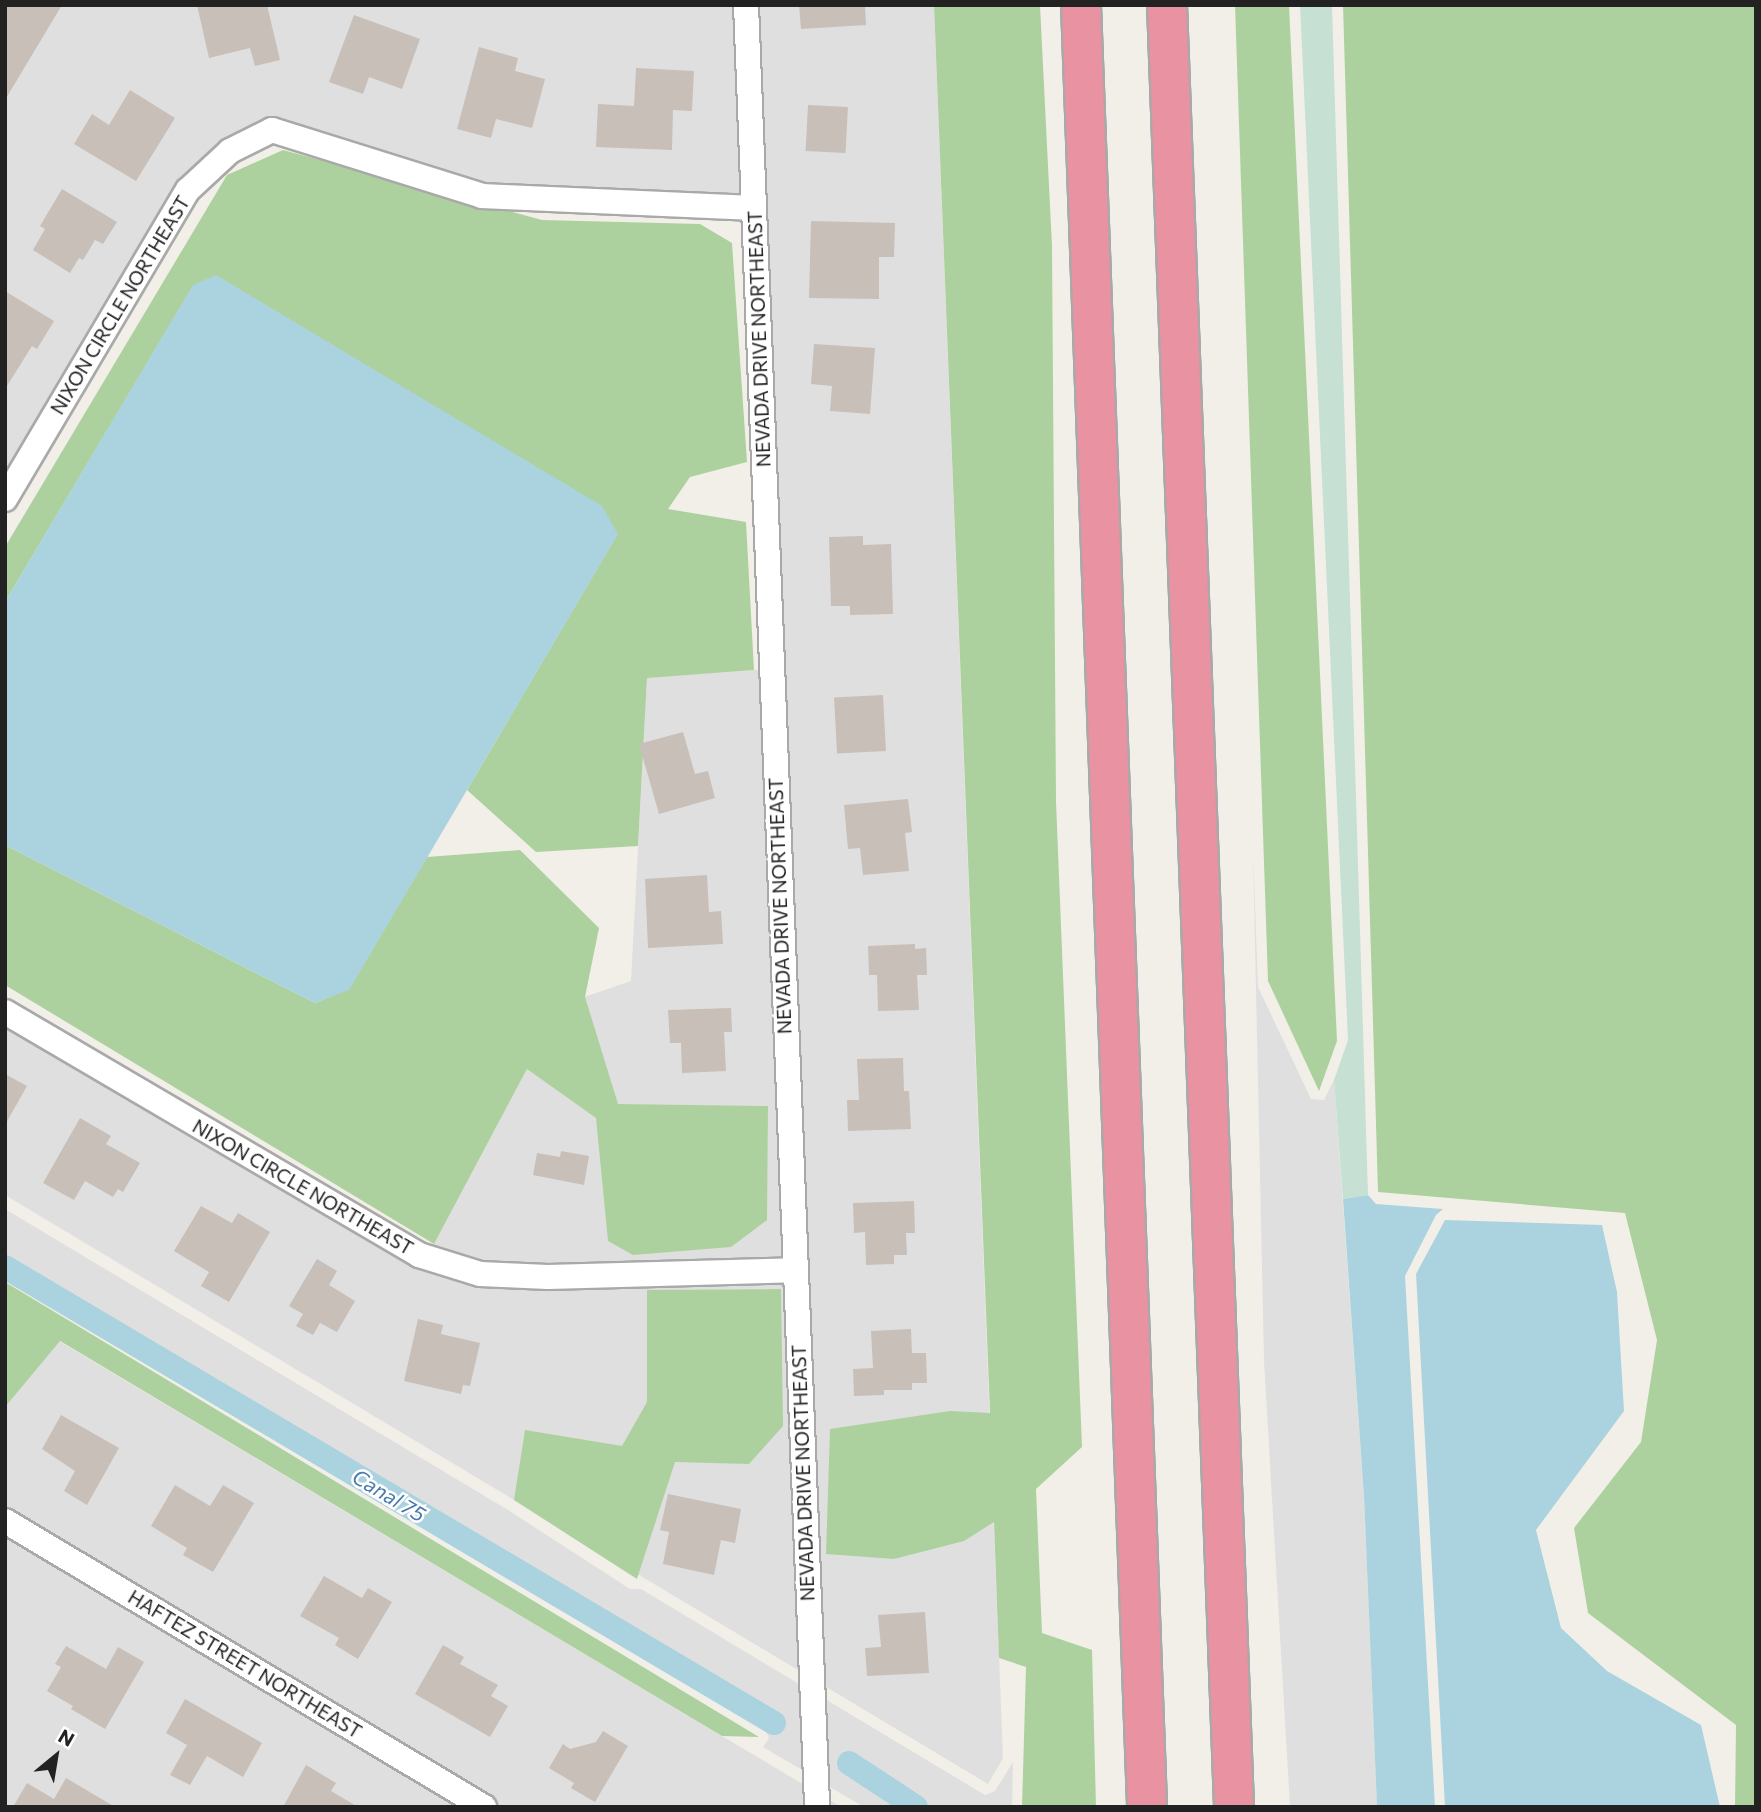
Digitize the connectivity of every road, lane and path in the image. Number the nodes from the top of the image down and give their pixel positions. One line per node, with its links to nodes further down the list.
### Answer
1 (746, 5): 4 (street, NEVADA DRIVE NORTHEAST)
2 (1081, 5): 11 (highway)
3 (1167, 5): 12 (highway)
4 (754, 208): 5 (street, NIXON CIRCLE NORTHEAST); 7 (street, NEVADA DRIVE NORTHEAST)
5 (5, 499)
6 (5, 1012): 7 (street, NIXON CIRCLE NORTHEAST)
7 (794, 1270): 10 (street, NEVADA DRIVE NORTHEAST)
8 (5, 1521): 9 (street, HAFTEZ STREET NORTHEAST)
9 (484, 1807)
10 (817, 1807)
11 (1147, 1807)
12 (1234, 1807)

